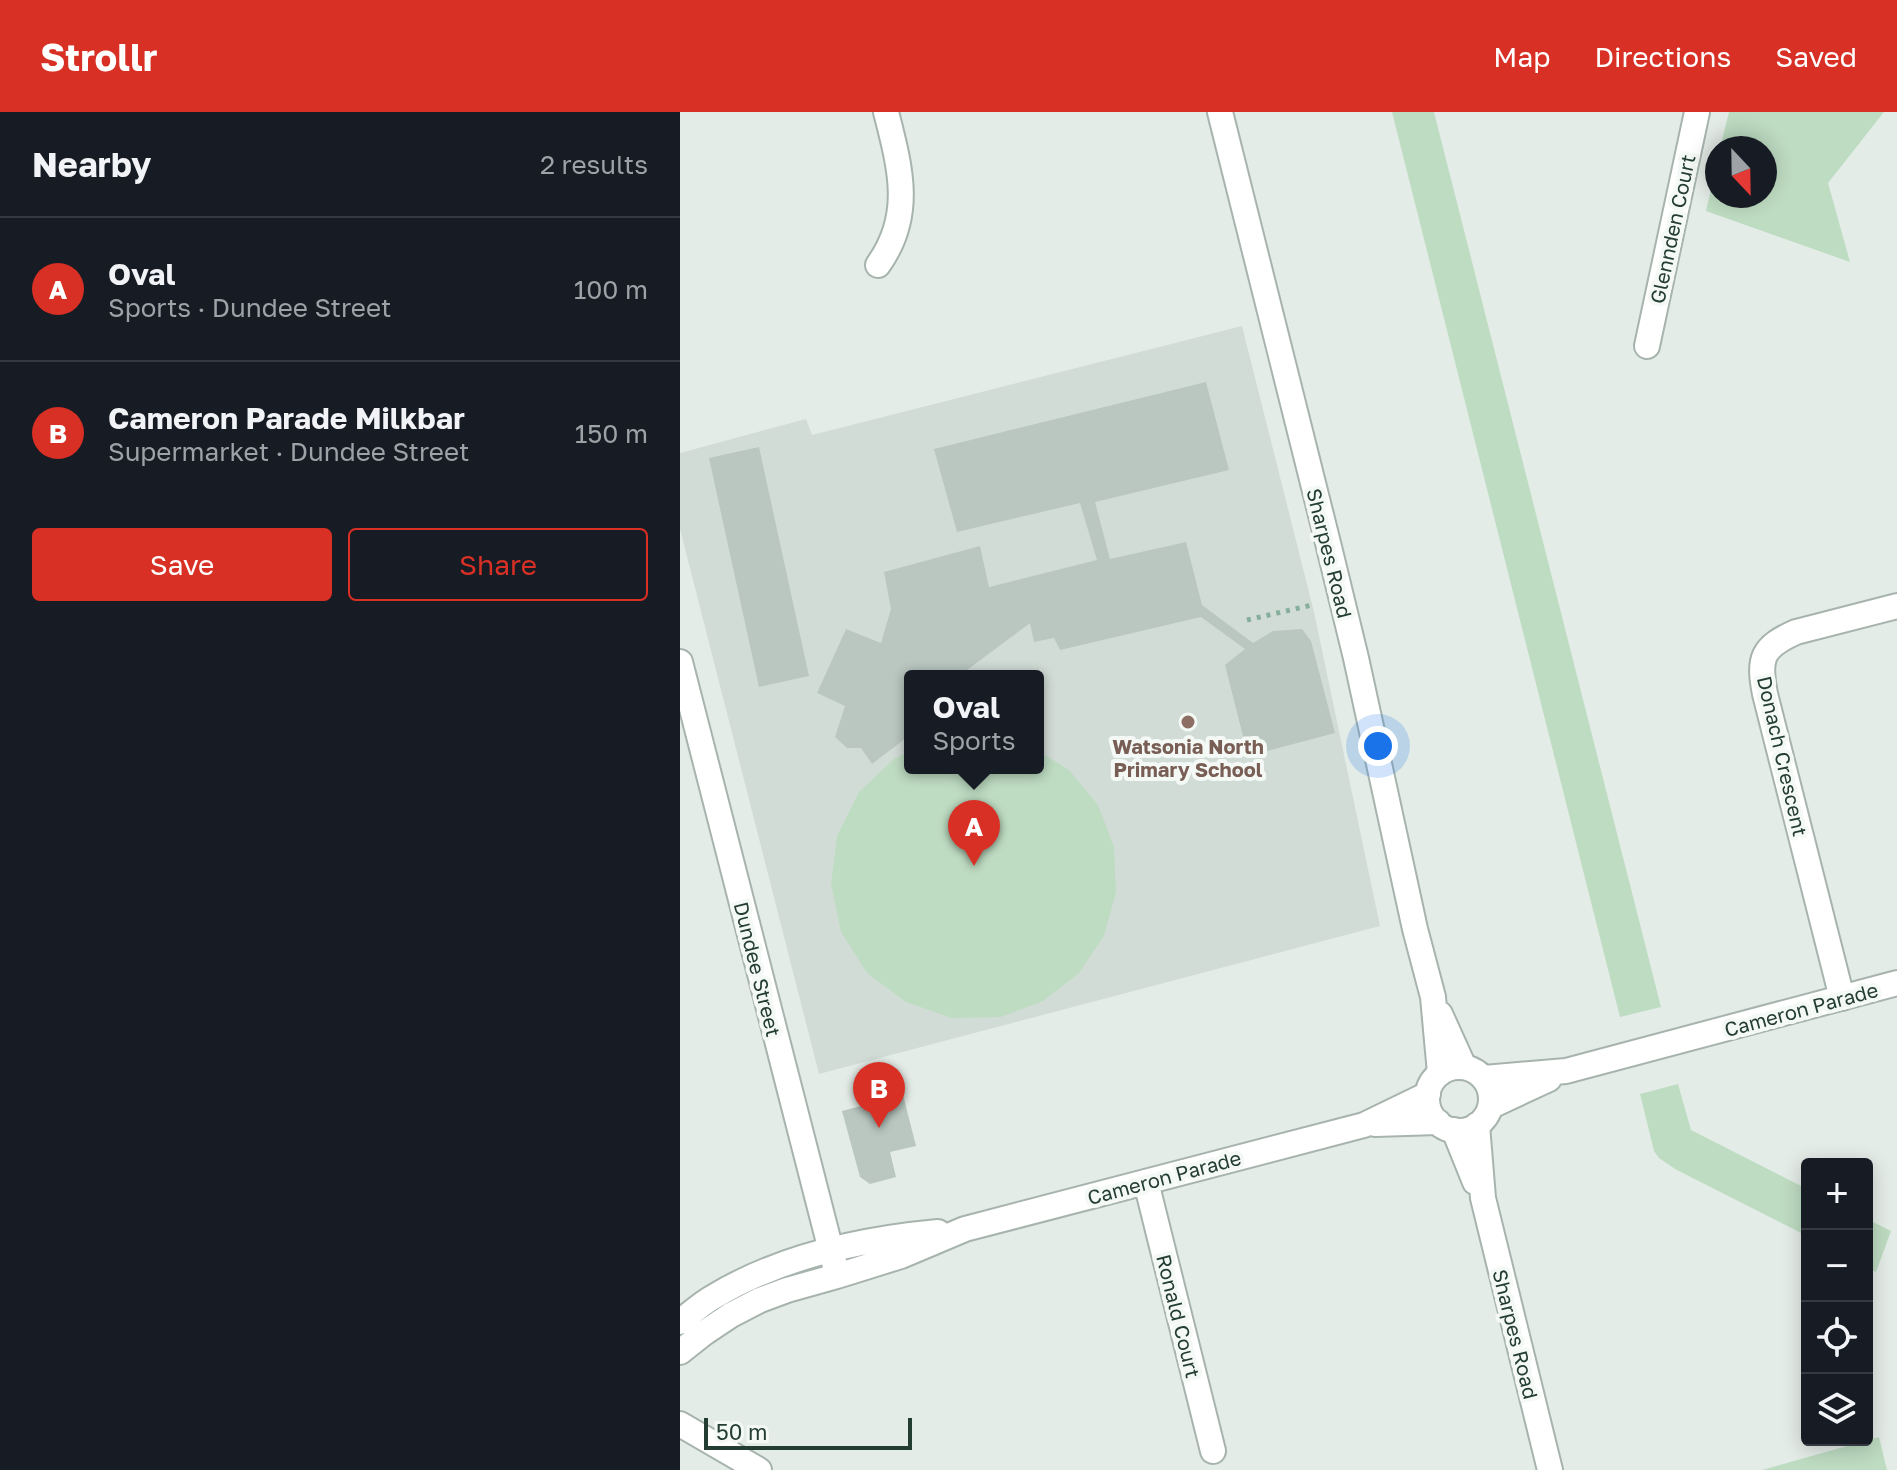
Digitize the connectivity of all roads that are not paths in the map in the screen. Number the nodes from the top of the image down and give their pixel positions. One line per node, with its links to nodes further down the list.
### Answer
1 (886, 112): 4 (street)
2 (1220, 112): 10 (street, Sharpes Road)
3 (1697, 112): 5 (street, Glennden Court)
4 (878, 265)
5 (1647, 346)
6 (1897, 606): 11 (street, Donach Crescent)
7 (680, 662): 8 (street, Dundee Street)
8 (688, 726): 19 (street, Dundee Street)
9 (1897, 983): 11 (street, Cameron Parade)
10 (1433, 997): 13 (street, Sharpes Road); 14 (street, Sharpes Road)
11 (1842, 998): 12 (street, Cameron Parade)
12 (1566, 1071): 13 (street, Cameron Parade); 15 (street, Cameron Parade)
13 (1474, 1073): 14 (street); 15 (street)
14 (1434, 1083): 15 (street); 16 (street, Cameron Parade)
15 (1465, 1121): 16 (street, Cameron Parade); 26 (street, Sharpes Road)
16 (1364, 1125): 17 (street, Cameron Parade)
17 (1146, 1182): 18 (street, Cameron Parade); 24 (street, Ronald Court)
18 (965, 1229): 19 (street, Cameron Parade); 20 (street, Cameron Parade)
19 (830, 1250): 20 (street, Dundee Street); 21 (street, Cameron Parade)
20 (837, 1276): 22 (street, Cameron Parade)
21 (680, 1322)
22 (680, 1352)
23 (680, 1424): 25 (street)
24 (1213, 1451)
25 (759, 1470)
26 (1550, 1470)

